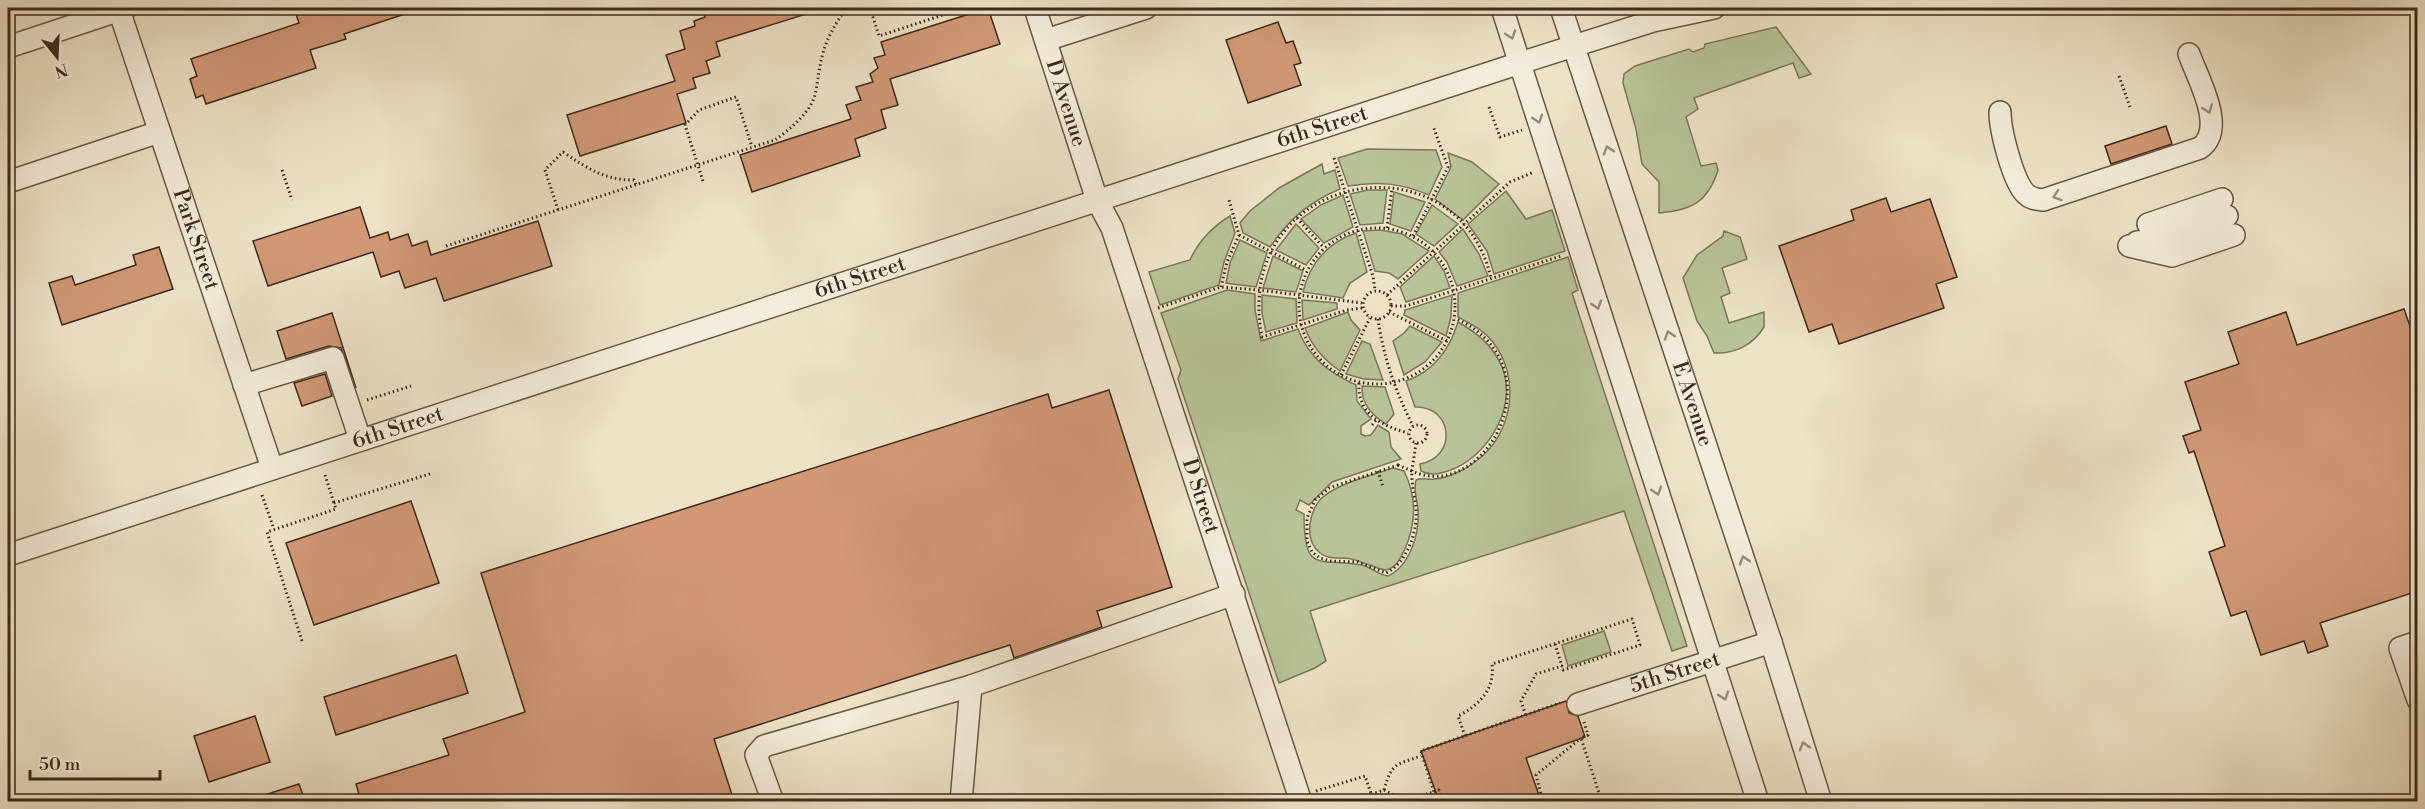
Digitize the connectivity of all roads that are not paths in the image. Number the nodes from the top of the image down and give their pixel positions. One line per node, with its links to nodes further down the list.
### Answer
1 (1035, 8): 7 (street, D Avenue)
2 (1146, 8): 7 (street)
3 (1502, 8): 11 (street, one-way to 11)
4 (1561, 8): 8 (street, E Avenue)
5 (1714, 8): 8 (street, 6th Street)
6 (122, 9): 9 (street); 13 (street, Park Street)
7 (1046, 40): 15 (street, D Avenue)
8 (1574, 46): 11 (street, 6th Street); 22 (street, E Avenue, one-way to 8)
9 (8, 47)
10 (2189, 54): 12 (street, one-way to 12)
11 (1520, 63): 15 (street, 6th Street); 24 (street, one-way to 24)
12 (2000, 112)
13 (159, 132): 14 (street); 17 (street, Park Street)
14 (8, 182)
15 (1097, 200): 18 (street, 6th Street); 21 (street, D Street)
16 (2227, 215): 16 (street)
17 (244, 385): 18 (street); 19 (street, Park Street)
18 (360, 439): 19 (street, 6th Street)
19 (272, 468): 20 (street, 6th Street)
20 (8, 555)
21 (1234, 594): 25 (street); 28 (street, D Street)
22 (1771, 642): 24 (street, 5th Street); 32 (street, E Avenue, one-way to 22)
23 (2418, 642): 26 (street)
24 (1712, 660): 27 (street, 5th Street); 31 (street, one-way to 31)
25 (971, 686): 29 (street); 30 (street)
26 (2418, 700)
27 (1578, 704)
28 (1304, 796)
29 (773, 801)
30 (961, 801)
31 (1758, 801)
32 (1821, 801)

